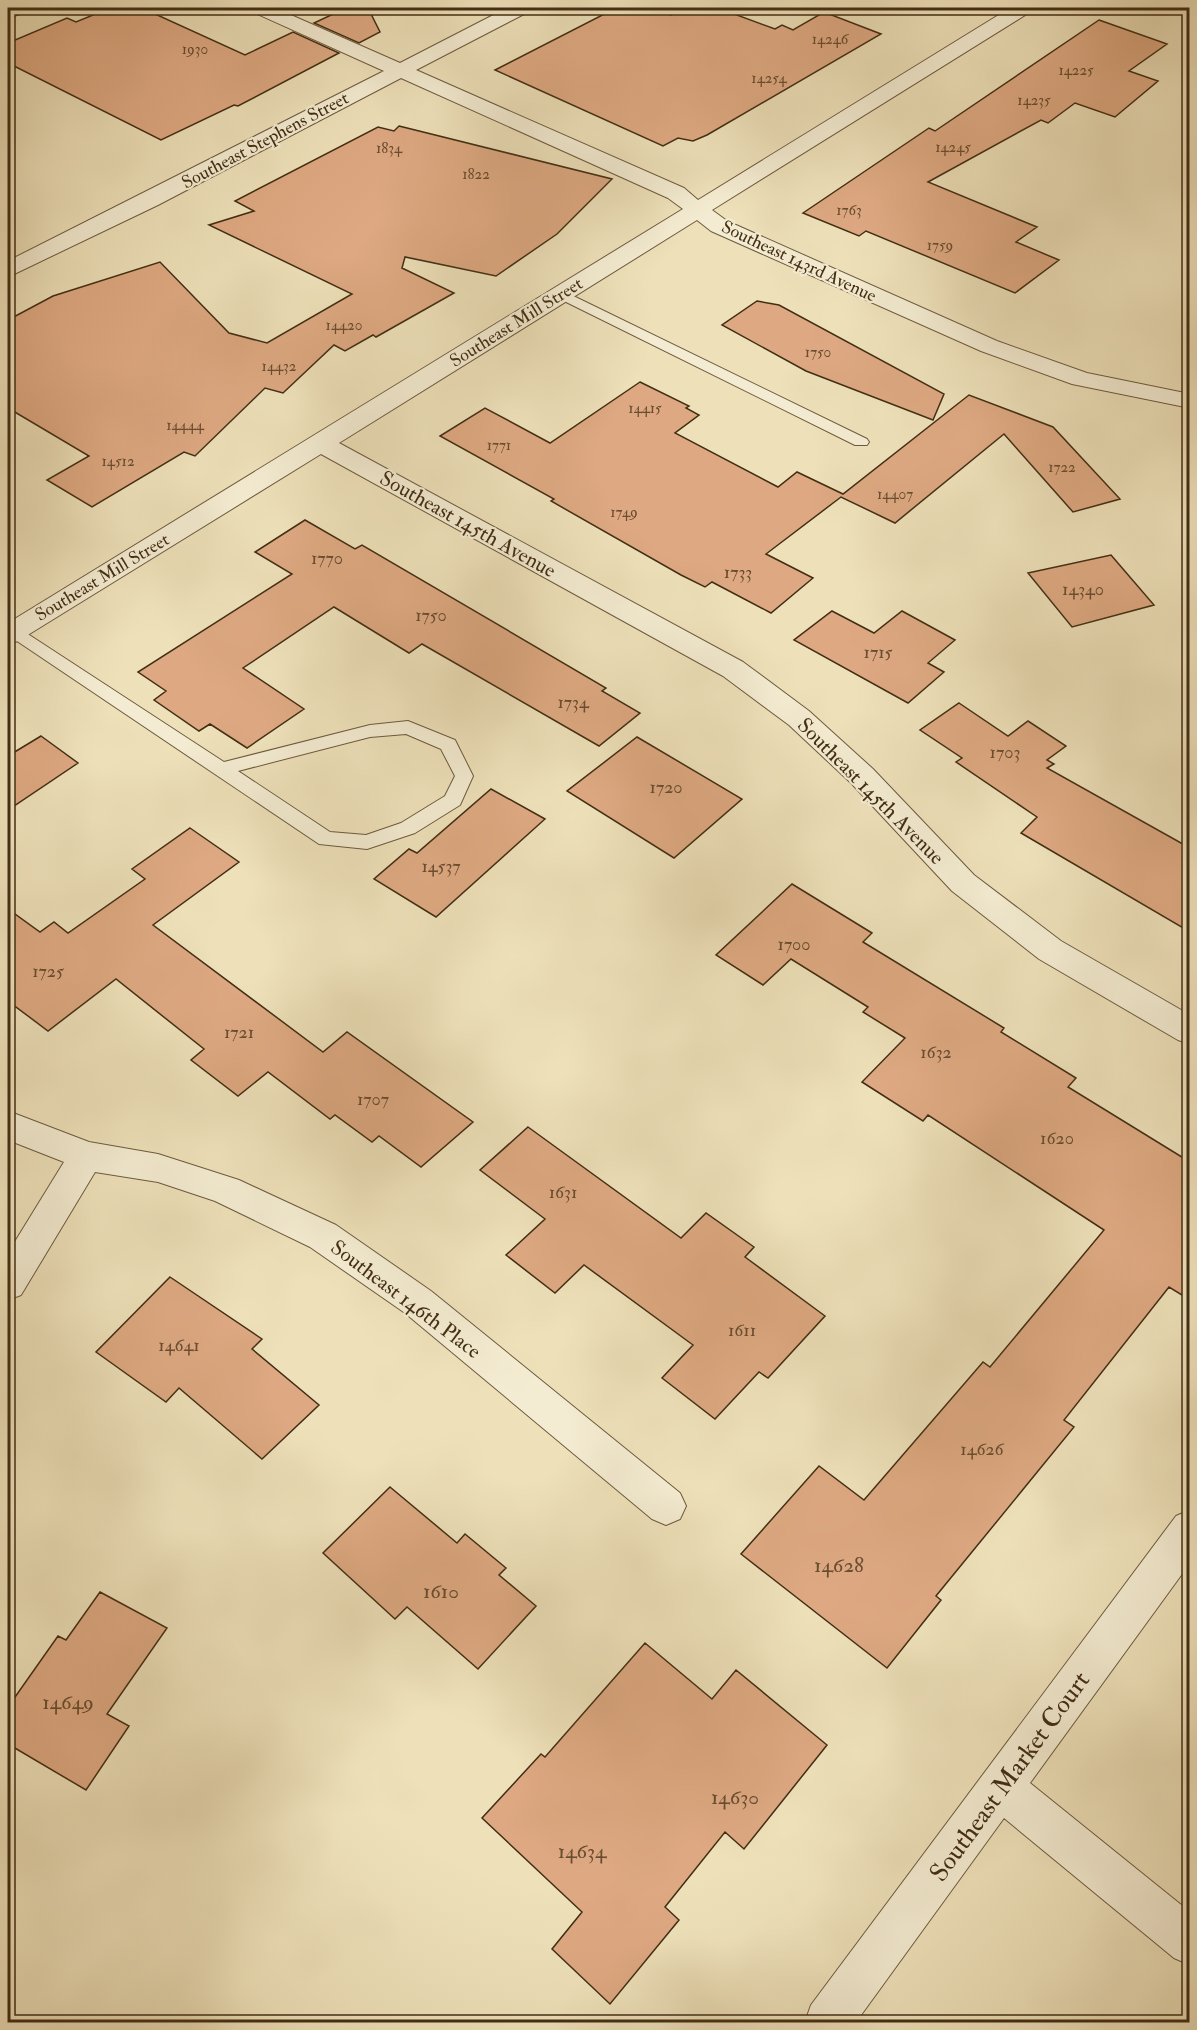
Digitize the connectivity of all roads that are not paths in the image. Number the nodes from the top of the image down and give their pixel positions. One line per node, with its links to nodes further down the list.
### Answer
1 (19, 8): 5 (street)
2 (260, 8): 6 (street, Southeast 143rd Avenue)
3 (520, 8): 6 (street, Southeast Stephens Street)
4 (1023, 8): 7 (street, Southeast Mill Street)
5 (8, 12)
6 (399, 70): 7 (street, Southeast 143rd Avenue); 8 (street, Southeast Stephens Street)
7 (696, 209): 9 (street, Southeast Mill Street); 10 (street, Southeast 143rd Avenue)
8 (8, 270)
9 (561, 294): 11 (lane); 12 (street, Southeast Mill Street)
10 (1190, 400)
11 (861, 442)
12 (321, 443): 13 (street, Southeast Mill Street); 15 (street, Southeast 145th Avenue)
13 (11, 633): 14 (lane)
14 (222, 769): 14 (lane)
15 (1190, 1031)
16 (8, 1125): 17 (street, Southeast 146th Place)
17 (86, 1156): 18 (street); 19 (street, Southeast 146th Place)
18 (8, 1284)
19 (666, 1506)
20 (1190, 1529): 21 (street, Southeast Market Court)
21 (1000, 1786): 22 (street); 23 (street, Southeast Market Court)
22 (1190, 1942)
23 (828, 2022)

